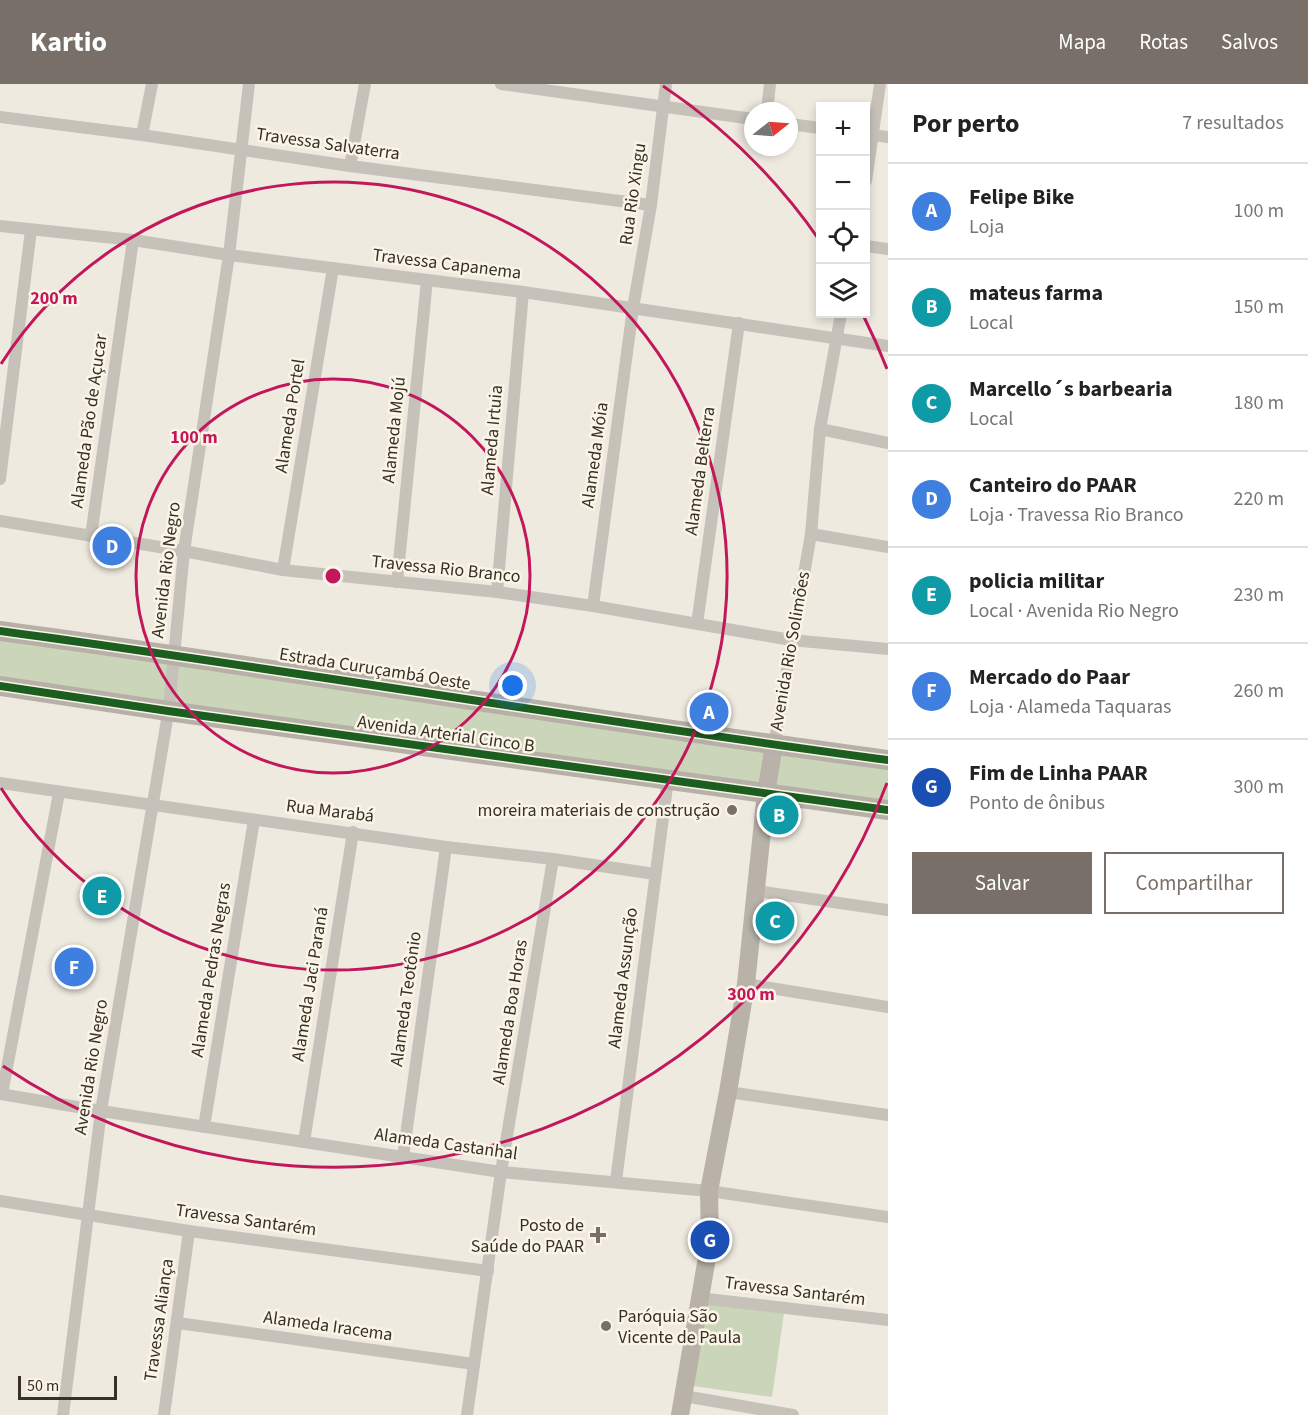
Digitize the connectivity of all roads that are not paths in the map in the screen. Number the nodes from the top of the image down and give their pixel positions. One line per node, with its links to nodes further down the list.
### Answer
1 (152, 84): 15 (street)
2 (249, 84): 17 (street, Avenida Rio Negro)
3 (365, 84): 18 (street)
4 (501, 84): 9 (street)
5 (666, 84): 9 (street, Rua Rio Xingu)
6 (770, 84): 8 (street)
7 (880, 84): 14 (street)
8 (768, 102)
9 (662, 106): 11 (street); 19 (street, Rua Rio Xingu)
10 (0, 117): 15 (street, Travessa Salvaterra)
11 (744, 118)
12 (798, 125): 13 (street)
13 (816, 127)
14 (870, 134): 16 (street)
15 (142, 135): 17 (street, Travessa Salvaterra)
16 (888, 137)
17 (241, 151): 18 (street, Travessa Salvaterra); 25 (street, Avenida Rio Negro)
18 (350, 166): 19 (street, Travessa Salvaterra)
19 (651, 205): 29 (street, Rua Rio Xingu)
20 (0, 226): 21 (street, Travessa Capanema)
21 (31, 230): 22 (street, Travessa Capanema); 36 (street)
22 (133, 240): 25 (street, Travessa Capanema); 39 (street, Alameda Pão de Açucar)
23 (870, 247): 24 (street)
24 (888, 249)
25 (229, 255): 26 (street, Travessa Capanema); 41 (street, Avenida Rio Negro)
26 (333, 268): 27 (street, Travessa Capanema); 42 (street, Alameda Portel)
27 (427, 280): 28 (street, Travessa Capanema); 43 (street, Alameda Mojú)
28 (523, 292): 29 (street, Travessa Capanema); 44 (street, Alameda Irtuia)
29 (633, 309): 31 (street, Travessa Capanema); 45 (street, Alameda Móia)
30 (840, 318): 32 (street, Avenida Rio Solimões)
31 (739, 323): 32 (street, Travessa Capanema); 46 (street, Alameda Belterra)
32 (836, 337): 33 (street, Travessa Capanema); 34 (street, Avenida Rio Solimões)
33 (888, 346)
34 (820, 429): 35 (street); 38 (street, Avenida Rio Solimões)
35 (888, 443)
36 (0, 479)
37 (0, 521): 39 (street, Travessa Rio Branco)
38 (811, 534): 40 (street); 48 (street, Avenida Rio Solimões)
39 (91, 536): 41 (street, Travessa Rio Branco)
40 (888, 547)
41 (184, 551): 42 (street, Travessa Rio Branco); 50 (street, Avenida Rio Negro)
42 (283, 570): 43 (street, Travessa Rio Branco)
43 (397, 582): 44 (street, Travessa Rio Branco)
44 (497, 592): 45 (street, Travessa Rio Branco)
45 (593, 606): 46 (street, Travessa Rio Branco)
46 (697, 624): 48 (street, Travessa Rio Branco)
47 (0, 632): 50 (main road, Estrada Curuçambá Oeste)
48 (791, 640): 49 (street, Travessa Rio Branco); 53 (street, Avenida Rio Solimões)
49 (888, 649)
50 (174, 654): 52 (street, Avenida Rio Negro); 53 (main road, Estrada Curuçambá Oeste)
51 (0, 686): 52 (main road, Avenida Arterial Cinco B)
52 (168, 711): 55 (main road, Avenida Arterial Cinco B); 59 (street, Avenida Rio Negro)
53 (774, 745): 54 (main road, Estrada Curuçambá Oeste); 58 (main road, Avenida Rio Solimões)
54 (888, 760)
55 (668, 779): 58 (main road, Avenida Arterial Cinco B); 65 (street, Alameda Assunção)
56 (0, 783): 57 (street, Rua Marabá)
57 (58, 793): 59 (street, Rua Marabá); 71 (street)
58 (766, 793): 60 (main road, Avenida Arterial Cinco B); 66 (main road, Avenida Rio Solimões)
59 (154, 804): 61 (street, Rua Marabá); 72 (street, Avenida Rio Negro)
60 (888, 810)
61 (254, 820): 62 (street, Rua Marabá); 74 (street, Alameda Pedras Negras)
62 (352, 832): 63 (street, Rua Marabá); 75 (street, Alameda Jaci Paraná)
63 (446, 847): 64 (street, Rua Marabá); 76 (street, Alameda Teotônio)
64 (553, 858): 65 (street, Rua Marabá); 77 (street, Alameda Boa Horas)
65 (655, 874): 78 (street, Alameda Assunção)
66 (756, 891): 67 (street); 68 (main road, Avenida Rio Solimões)
67 (888, 910)
68 (746, 984): 69 (street); 70 (main road, Avenida Rio Solimões)
69 (888, 1007)
70 (728, 1092): 73 (street); 79 (main road, Avenida Rio Solimões)
71 (1, 1094): 72 (street, Alameda Castanhal)
72 (101, 1112): 74 (street, Alameda Castanhal); 81 (street, Avenida Rio Negro)
73 (888, 1115)
74 (204, 1127): 75 (street, Alameda Castanhal)
75 (304, 1142): 76 (street, Alameda Castanhal)
76 (403, 1157): 77 (street, Alameda Castanhal)
77 (501, 1172): 78 (street, Alameda Castanhal); 84 (street, Alameda Boa Horas)
78 (616, 1181): 79 (street, Alameda Castanhal)
79 (709, 1191): 82 (street, Alameda Castanhal); 85 (main road, Avenida Rio Solimões)
80 (0, 1201): 81 (street, Travessa Santarém)
81 (86, 1214): 83 (street, Travessa Santarém); 91 (street, Avenida Rio Negro)
82 (888, 1218)
83 (189, 1231): 84 (street, Travessa Santarém); 87 (street, Travessa Aliança)
84 (488, 1271): 88 (street, Alameda Boa Horas)
85 (699, 1298): 86 (street, Travessa Santarém); 89 (main road, Avenida Rio Solimões)
86 (888, 1320)
87 (178, 1323): 88 (street, Alameda Iracema); 92 (street, Travessa Aliança)
88 (474, 1364): 93 (street, Alameda Boa Horas)
89 (684, 1396): 90 (street); 94 (main road, Avenida Rio Solimões)
90 (776, 1414): 95 (street)
91 (63, 1415)
92 (164, 1415)
93 (467, 1415)
94 (680, 1415)
95 (793, 1415)

